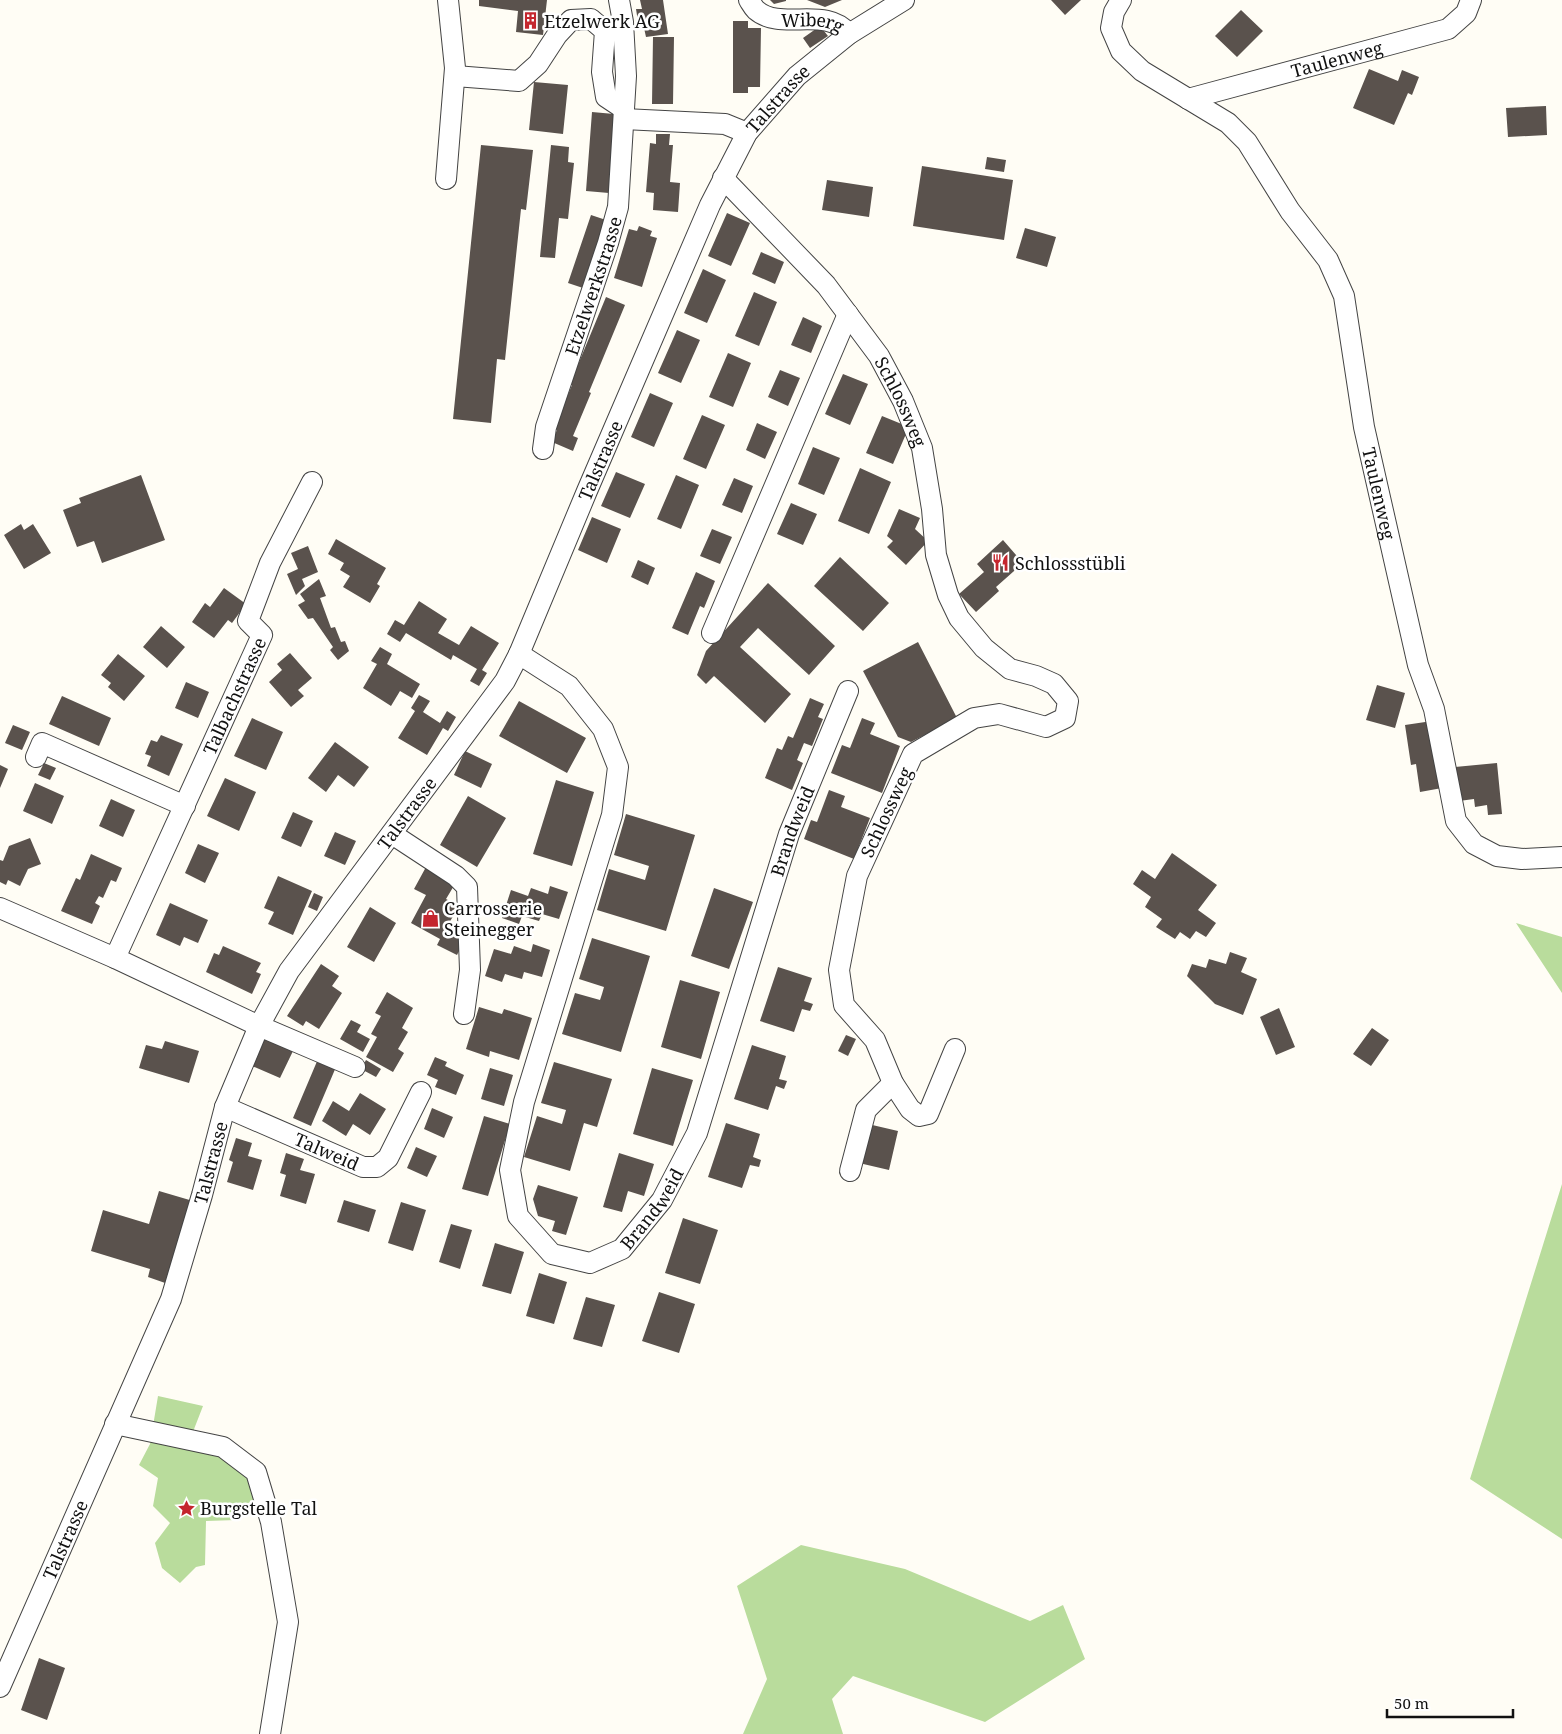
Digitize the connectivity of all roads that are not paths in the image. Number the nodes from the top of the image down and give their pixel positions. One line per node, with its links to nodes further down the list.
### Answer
1 (448, 0): 8 (street)
2 (619, 0): 10 (street, Etzelwerkstrasse)
3 (749, 0): 7 (street, Wiberg)
4 (904, 0): 7 (street, Talstrasse)
5 (1121, 0): 9 (street, Taulenweg)
6 (1471, 0): 9 (street, Taulenweg)
7 (849, 34): 11 (street, Talstrasse)
8 (455, 76): 10 (street); 13 (street)
9 (1188, 99): 23 (street, Taulenweg)
10 (624, 114): 11 (street); 15 (street, Etzelwerkstrasse)
11 (747, 133): 12 (street, Talstrasse)
12 (723, 178): 14 (street, Schlossweg); 18 (street, Talstrasse)
13 (446, 179)
14 (848, 314): 17 (street); 30 (street, Schlossweg)
15 (543, 448)
16 (312, 482): 21 (street, Talbachstrasse)
17 (712, 633)
18 (519, 654): 19 (street, Brandweid); 22 (street, Talstrasse)
19 (848, 691)
20 (36, 757): 21 (street)
21 (184, 806): 25 (street, Talbachstrasse)
22 (392, 834): 26 (street); 27 (street, Talstrasse)
23 (1562, 857)
24 (0, 908): 25 (street)
25 (116, 958): 27 (street)
26 (464, 1014)
27 (258, 1026): 29 (street); 32 (street, Talstrasse)
28 (955, 1049): 30 (street, Schlossweg)
29 (355, 1067)
30 (893, 1083): 33 (street)
31 (421, 1092): 32 (street, Talweid)
32 (225, 1107): 34 (street, Talstrasse)
33 (850, 1171)
34 (115, 1424): 35 (street, Talstrasse); 36 (street)
35 (0, 1687)
36 (270, 1734)

